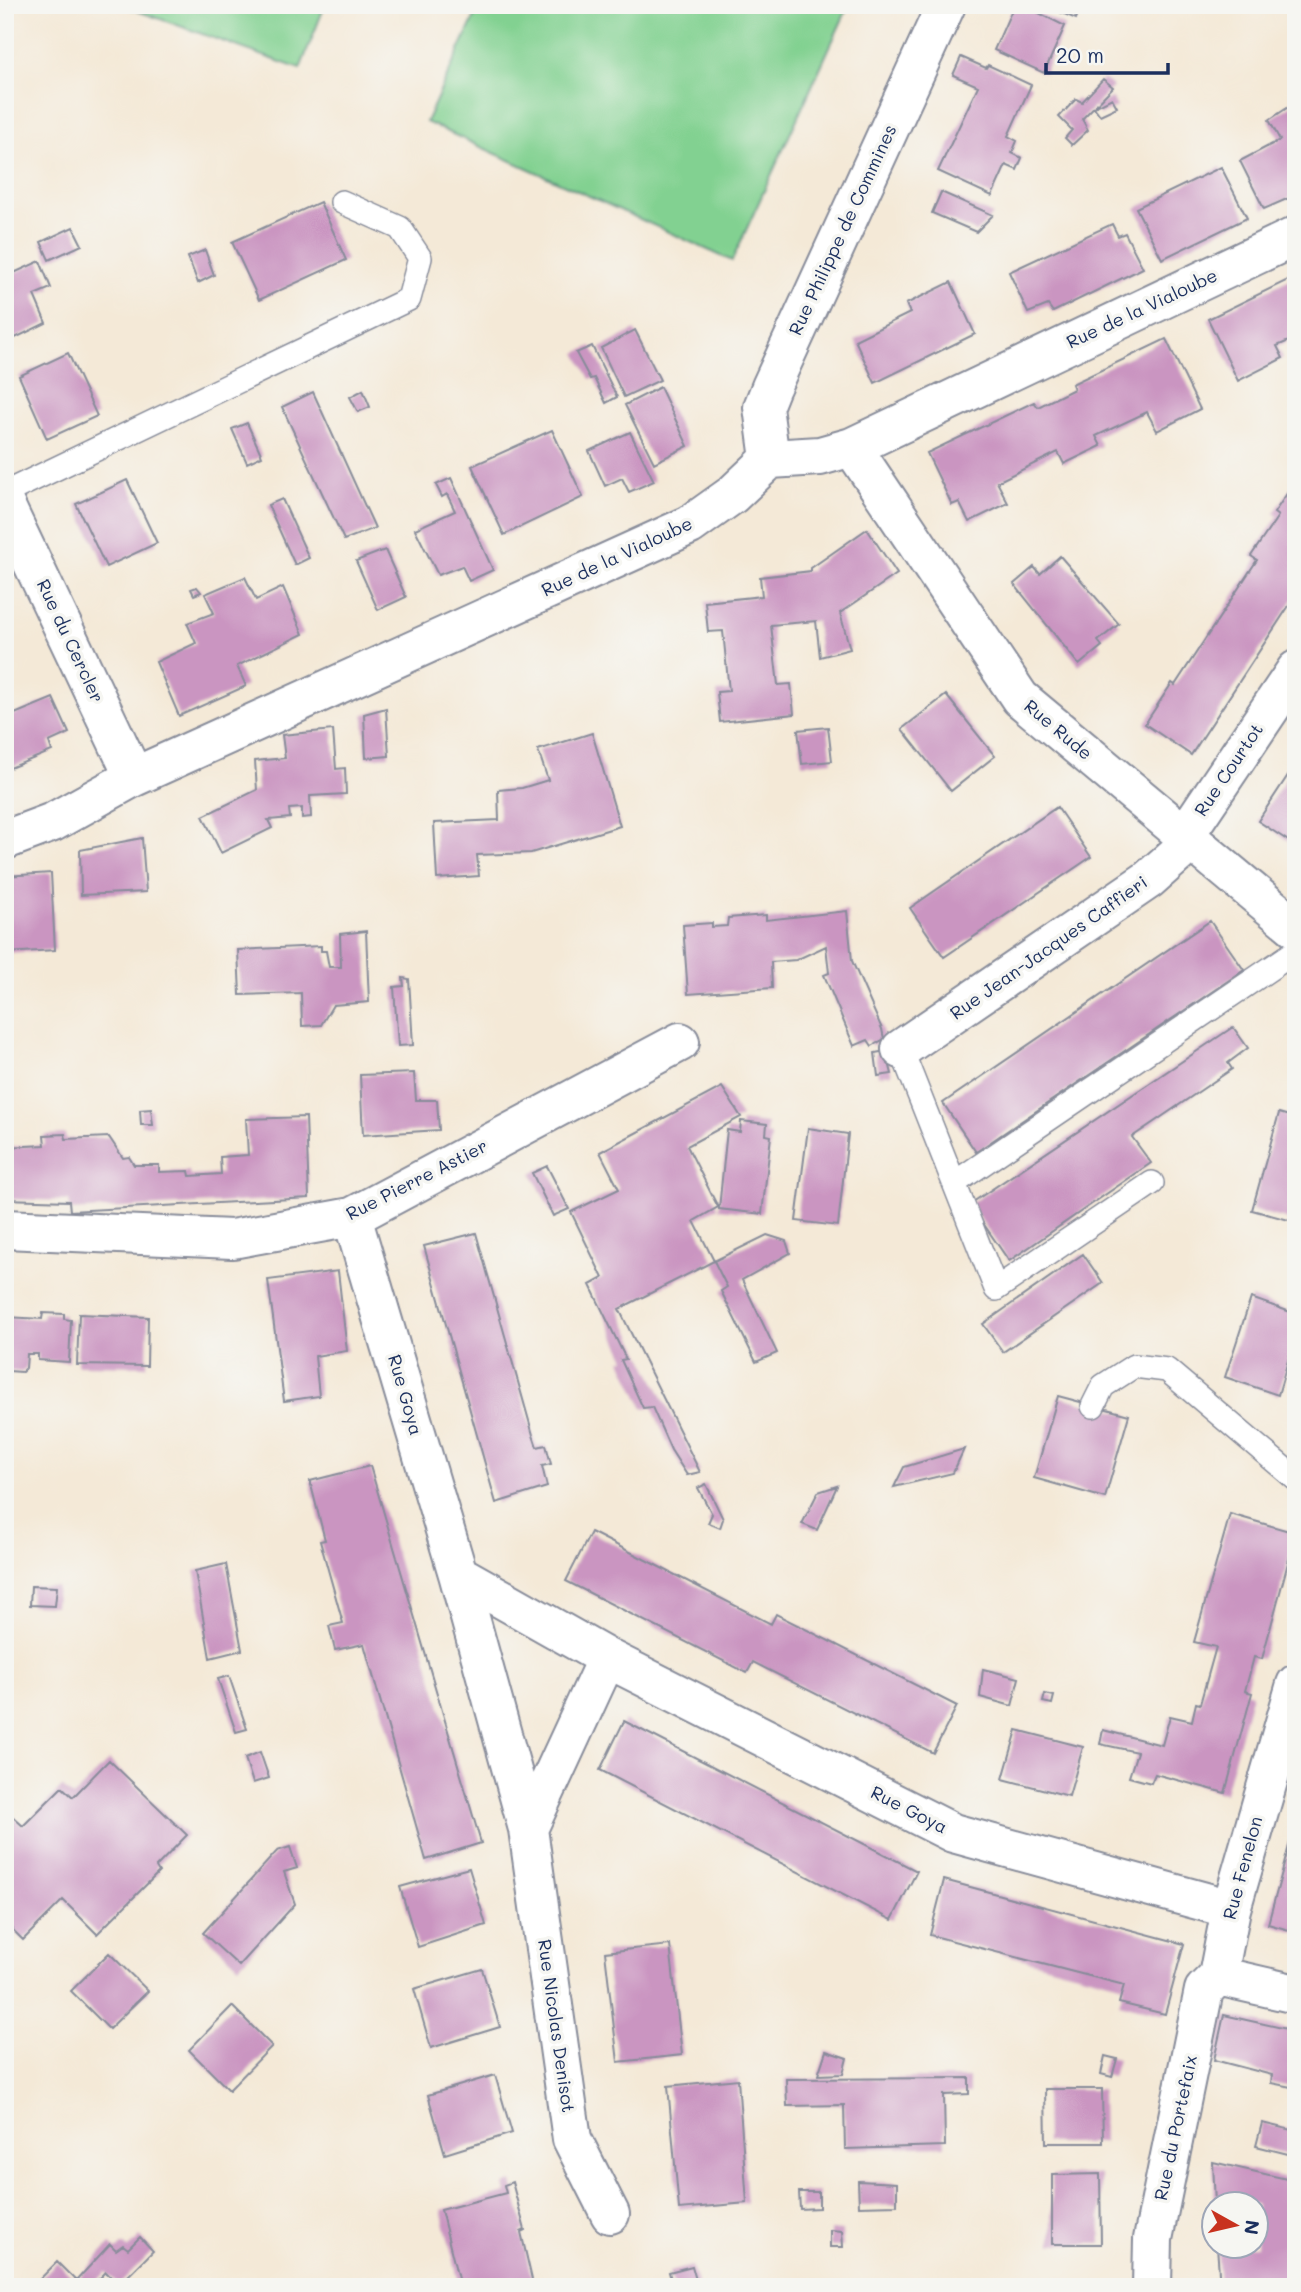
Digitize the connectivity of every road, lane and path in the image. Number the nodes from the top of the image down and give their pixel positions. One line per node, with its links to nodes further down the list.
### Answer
1 (946, 5): 5 (street, Rue Philippe de Commines)
2 (342, 202): 6 (lane)
3 (1296, 236): 4 (street, Rue de la Vialoube)
4 (852, 447): 5 (street, Rue de la Vialoube); 10 (street, Rue Rude)
5 (770, 459): 9 (street, Rue de la Vialoube)
6 (5, 493)
7 (5, 505): 9 (street, Rue du Cercler)
8 (1296, 670): 10 (street, Rue Courtot)
9 (134, 777): 11 (street, Rue de la Vialoube)
10 (1189, 838): 12 (street, Rue Rude); 15 (street, Rue Jean-Jacques Caffieri)
11 (5, 840)
12 (1296, 928)
13 (1296, 951): 16 (lane)
14 (680, 1042): 18 (street, Rue Pierre Astier)
15 (901, 1049): 16 (lane)
16 (956, 1182): 17 (lane)
17 (1152, 1183)
18 (352, 1217): 19 (street, Rue Pierre Astier); 22 (street, Rue Goya)
19 (5, 1229)
20 (1093, 1405): 21 (lane)
21 (1296, 1479)
22 (458, 1574): 23 (street, Rue Goya); 25 (street, Rue Goya)
23 (607, 1658): 25 (street); 26 (street, Rue Goya)
24 (1296, 1684): 26 (street, Rue Fenelon)
25 (528, 1829): 29 (street, Rue Nicolas Denisot)
26 (1231, 1909): 27 (street, Rue Fenelon)
27 (1218, 1976): 28 (street); 30 (street, Rue du Portefaix)
28 (1296, 1994)
29 (610, 2214)
30 (1152, 2287)

